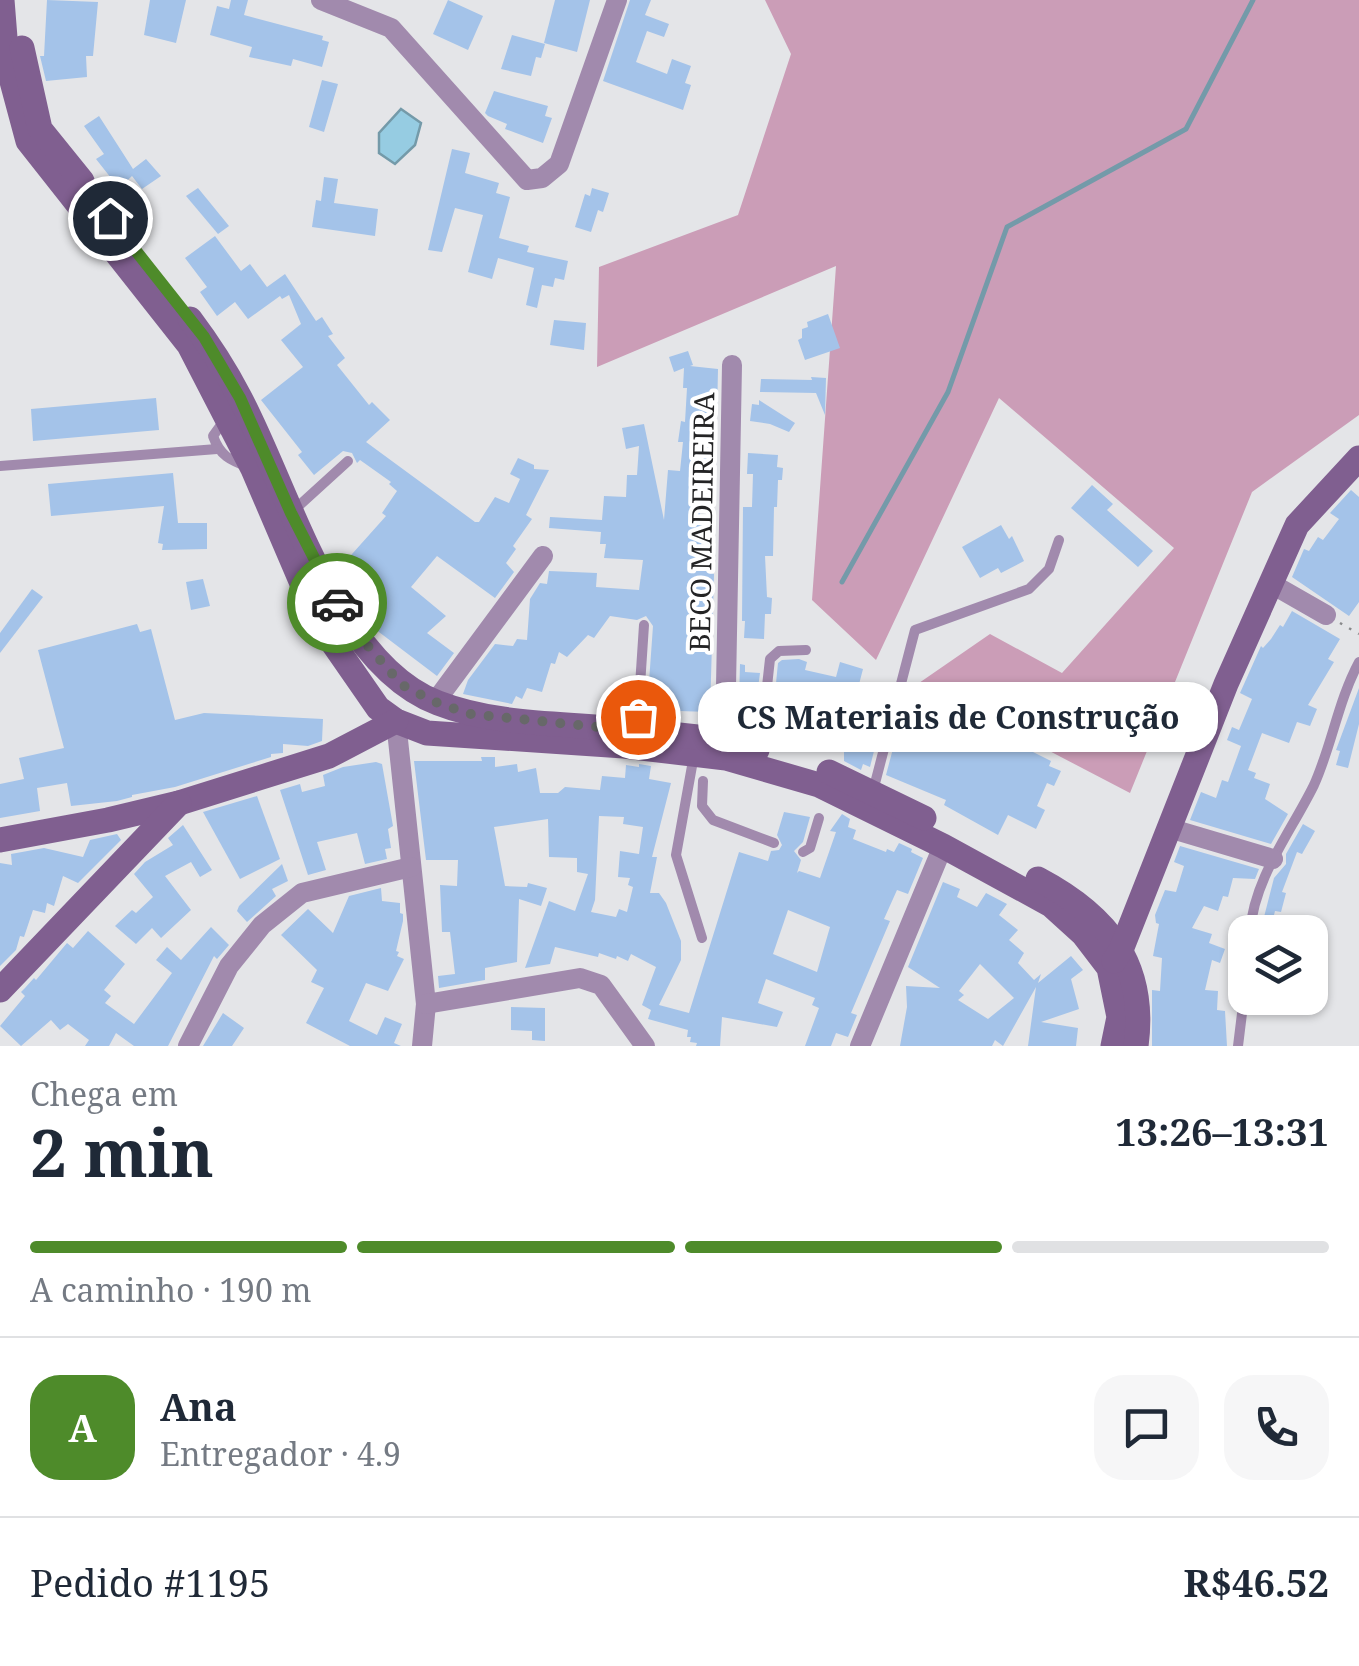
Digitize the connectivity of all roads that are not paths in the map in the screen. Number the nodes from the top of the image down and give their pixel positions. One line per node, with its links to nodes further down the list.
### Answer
1 (2, 0): 6 (main road)
2 (19, 0): 12 (main road)
3 (321, 0): 4 (street)
4 (617, 0)
5 (732, 366): 25 (street, BECO MADEIREIRA)
6 (226, 417): 7 (lane); 11 (main road)
7 (218, 449): 10 (lane); 11 (lane)
8 (1359, 458): 15 (main road)
9 (348, 461): 12 (lane)
10 (0, 466)
11 (253, 469): 22 (main road)
12 (291, 513): 20 (main road)
13 (1059, 540): 28 (lane)
14 (543, 556): 21 (street)
15 (1270, 583): 16 (street); 31 (main road)
16 (1326, 615)
17 (644, 625): 23 (lane)
18 (806, 650): 26 (lane)
19 (1359, 662): 36 (lane)
20 (402, 685): 21 (main road); 22 (main road)
21 (435, 702): 23 (main road); 24 (main road)
22 (387, 714): 24 (main road); 29 (main road); 37 (street)
23 (637, 731): 25 (main road)
24 (427, 733): 27 (main road)
25 (725, 740): 26 (main road)
26 (760, 751): 28 (main road)
27 (696, 772): 33 (lane); 34 (main road); 39 (lane)
28 (873, 791): 40 (main road)
29 (178, 803): 32 (main road); 41 (main road)
30 (819, 818): 35 (lane)
31 (1172, 829): 36 (street); 40 (main road)
32 (0, 840)
33 (774, 843)
34 (943, 846): 40 (main road); 47 (street)
35 (803, 852)
36 (1273, 859): 38 (lane)
37 (411, 867): 42 (street); 44 (street)
38 (1252, 915)
39 (702, 938)
40 (1115, 959): 48 (main road); 49 (main road)
41 (0, 990)
42 (426, 1004): 45 (street); 46 (street)
43 (1242, 1015): 50 (lane)
44 (188, 1046)
45 (422, 1046)
46 (645, 1046)
47 (860, 1046)
48 (1113, 1046)
49 (1136, 1046)
50 (1238, 1046)

